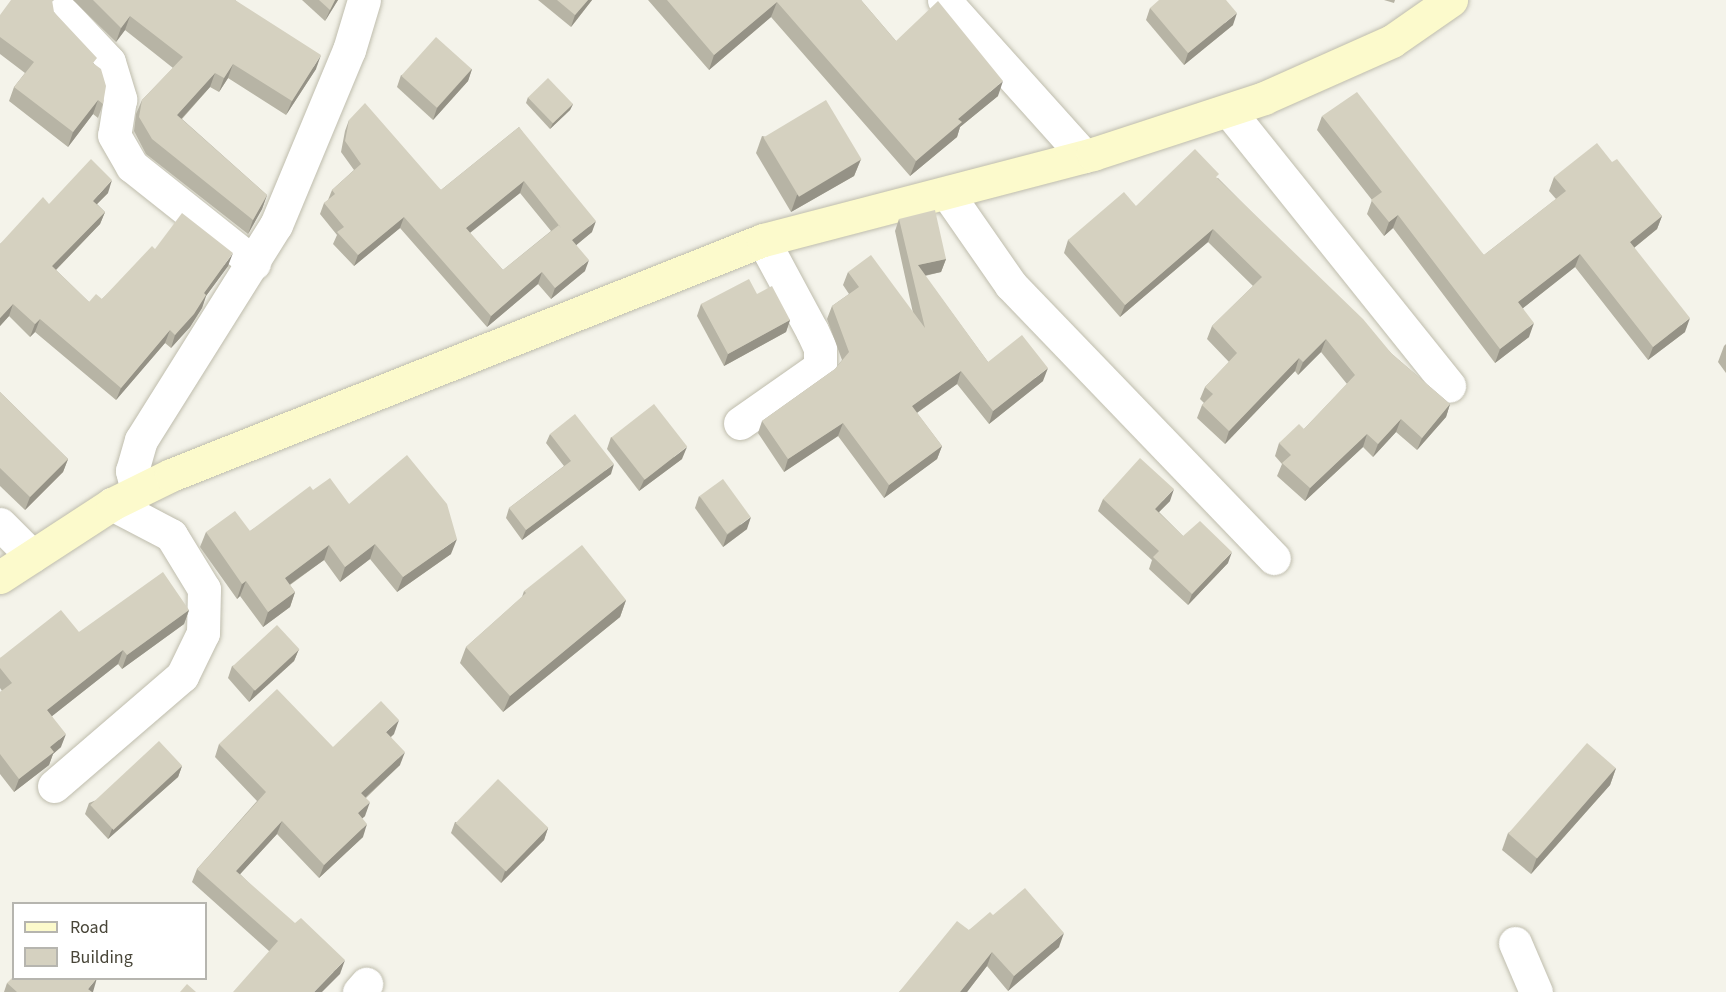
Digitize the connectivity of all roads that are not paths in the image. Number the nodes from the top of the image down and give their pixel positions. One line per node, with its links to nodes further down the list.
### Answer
1 (364, 0): 9 (street)
2 (944, 0): 6 (street)
3 (1451, 0): 5 (street)
4 (63, 13): 9 (street)
5 (1229, 111): 6 (street); 10 (street)
6 (1084, 156): 7 (street)
7 (947, 193): 8 (street); 15 (street)
8 (763, 240): 11 (street); 12 (street)
9 (254, 263): 12 (street)
10 (1449, 386)
11 (741, 423)
12 (124, 497): 14 (street); 17 (street)
13 (0, 524): 14 (street)
14 (32, 556): 16 (street)
15 (1274, 558)
16 (0, 577)
17 (54, 786)
18 (1515, 943): 19 (street)
19 (1536, 992)

